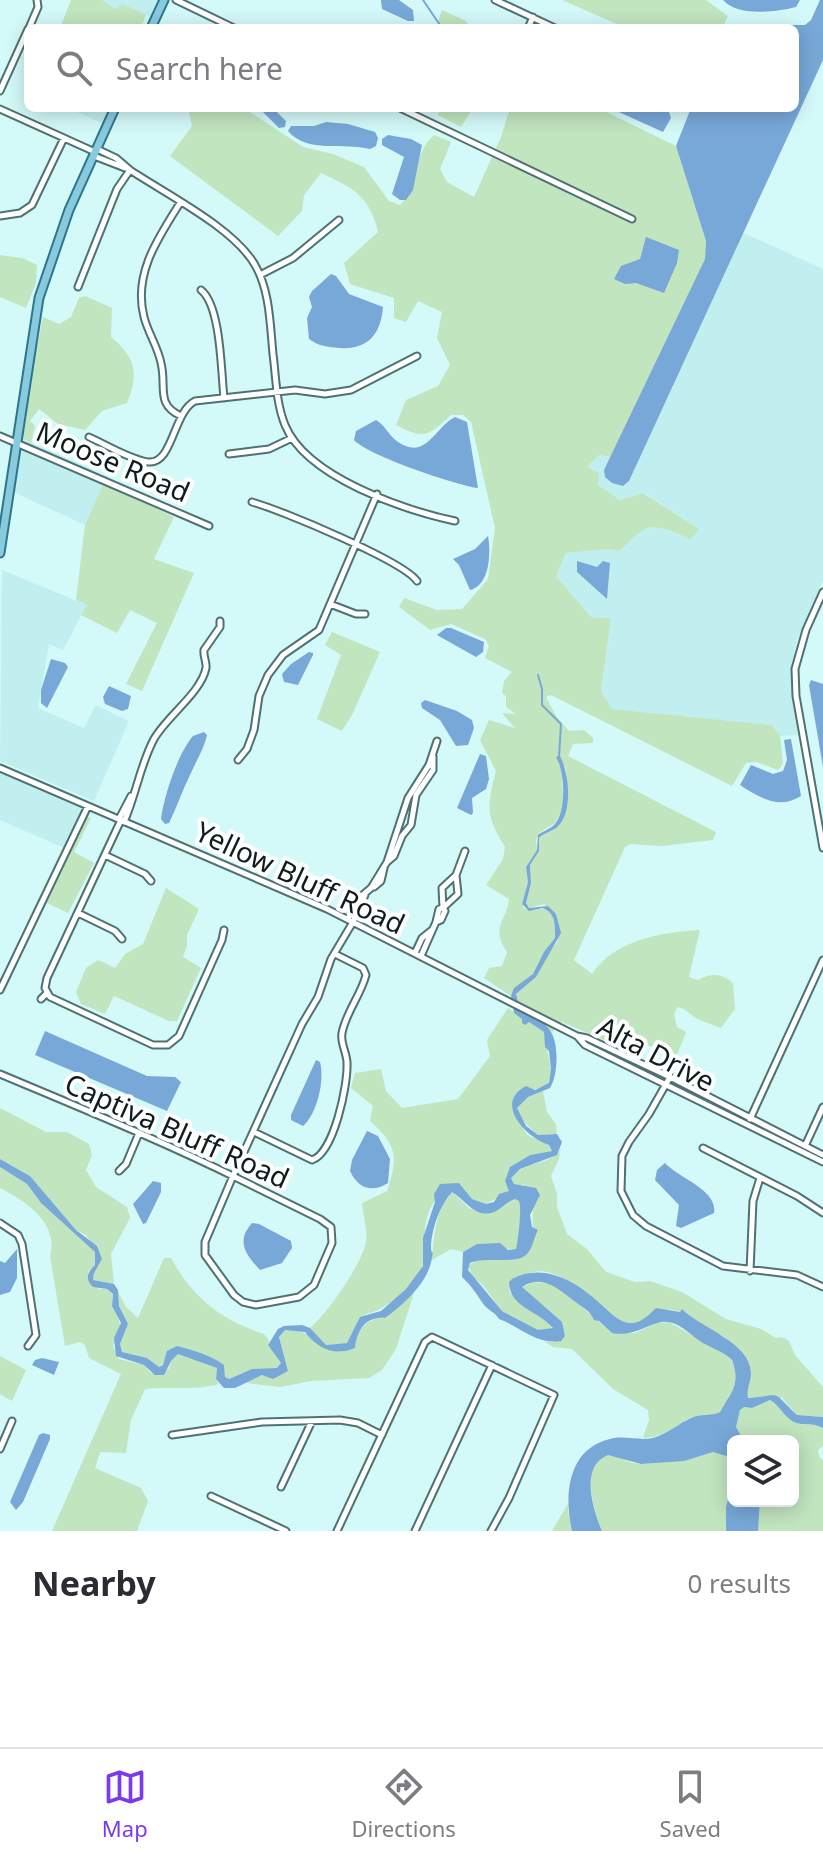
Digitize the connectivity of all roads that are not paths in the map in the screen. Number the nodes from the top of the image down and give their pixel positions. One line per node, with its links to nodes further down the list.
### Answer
1 (37, 0): 6 (street)
2 (164, 0): 7 (main road)
3 (176, 0): 8 (street)
4 (495, 0): 5 (street)
5 (533, 17): 9 (street); 10 (street)
6 (30, 24)
7 (153, 24)
8 (226, 24)
9 (530, 24)
10 (547, 24)
11 (24, 38): 12 (street)
12 (0, 91)
13 (0, 109): 16 (street)
14 (113, 112): 17 (main road)
15 (408, 112): 21 (street)
16 (64, 138): 17 (street); 20 (street)
17 (96, 152): 18 (street); 33 (main road)
18 (130, 170): 19 (street); 24 (street)
19 (181, 203): 23 (street); 29 (street)
20 (0, 216)
21 (632, 219)
22 (339, 220): 23 (street)
23 (260, 275): 27 (street)
24 (78, 287)
25 (201, 290): 28 (street)
26 (417, 356): 27 (street)
27 (277, 391): 28 (street); 32 (street)
28 (224, 398): 29 (street)
29 (181, 416): 31 (street)
30 (0, 436): 33 (street, Moose Road)
31 (89, 437)
32 (292, 438): 34 (street); 35 (street)
33 (16, 442): 37 (main road); 39 (street, Moose Road)
34 (229, 454)
35 (377, 494): 38 (street); 40 (street)
36 (252, 502): 40 (street)
37 (3, 509): 41 (main road)
38 (455, 521)
39 (209, 526)
40 (355, 545): 42 (street); 44 (street)
41 (0, 553)
42 (417, 581)
43 (823, 592): 53 (street)
44 (330, 604): 45 (street); 49 (street)
45 (365, 614)
46 (220, 621): 52 (street)
47 (437, 741): 48 (street)
48 (433, 755): 56 (street); 56 (street)
49 (238, 760)
50 (0, 768): 51 (street, Yellow Bluff Road)
51 (88, 806): 52 (street, Yellow Bluff Road); 67 (street)
52 (122, 820): 55 (street); 61 (street, Yellow Bluff Road)
53 (823, 848)
54 (465, 851): 57 (street)
55 (105, 855): 58 (street); 60 (street)
56 (386, 865): 61 (street)
57 (456, 875): 59 (street); 59 (street)
58 (151, 881)
59 (443, 908): 65 (street)
60 (78, 913): 63 (street); 68 (street)
61 (350, 920): 64 (street); 65 (street, Yellow Bluff Road)
62 (224, 930): 68 (street)
63 (122, 939)
64 (335, 954): 75 (street); 75 (street)
65 (418, 955): 70 (street, Yellow Bluff Road)
66 (823, 960): 74 (street)
67 (0, 990)
68 (47, 993): 69 (street)
69 (41, 999)
70 (577, 1036): 72 (street, Alta Drive)
71 (0, 1074): 76 (street, Captiva Bluff Road)
72 (668, 1080): 74 (street, Alta Drive); 86 (street)
73 (823, 1107): 77 (street)
74 (749, 1121): 77 (street, Alta Drive); 80 (street, Alta Drive)
75 (254, 1132): 82 (street)
76 (139, 1133): 81 (street); 82 (street, Captiva Bluff Road)
77 (805, 1146): 79 (street, Alta Drive)
78 (703, 1148): 83 (street)
79 (823, 1155)
80 (823, 1162)
81 (119, 1171)
82 (233, 1176): 82 (street, Captiva Bluff Road)
83 (760, 1178): 84 (street); 86 (street)
84 (823, 1213)
85 (0, 1223): 88 (street)
86 (750, 1271): 87 (street)
87 (823, 1287)
88 (28, 1346)
89 (492, 1365): 93 (street); 99 (street); 100 (street)
90 (12, 1421): 94 (street)
91 (312, 1421): 92 (street); 93 (street); 95 (street)
92 (172, 1435)
93 (382, 1435): 98 (street)
94 (0, 1449)
95 (281, 1487)
96 (211, 1496): 97 (street)
97 (286, 1531)
98 (337, 1531)
99 (415, 1531)
100 (491, 1531)

